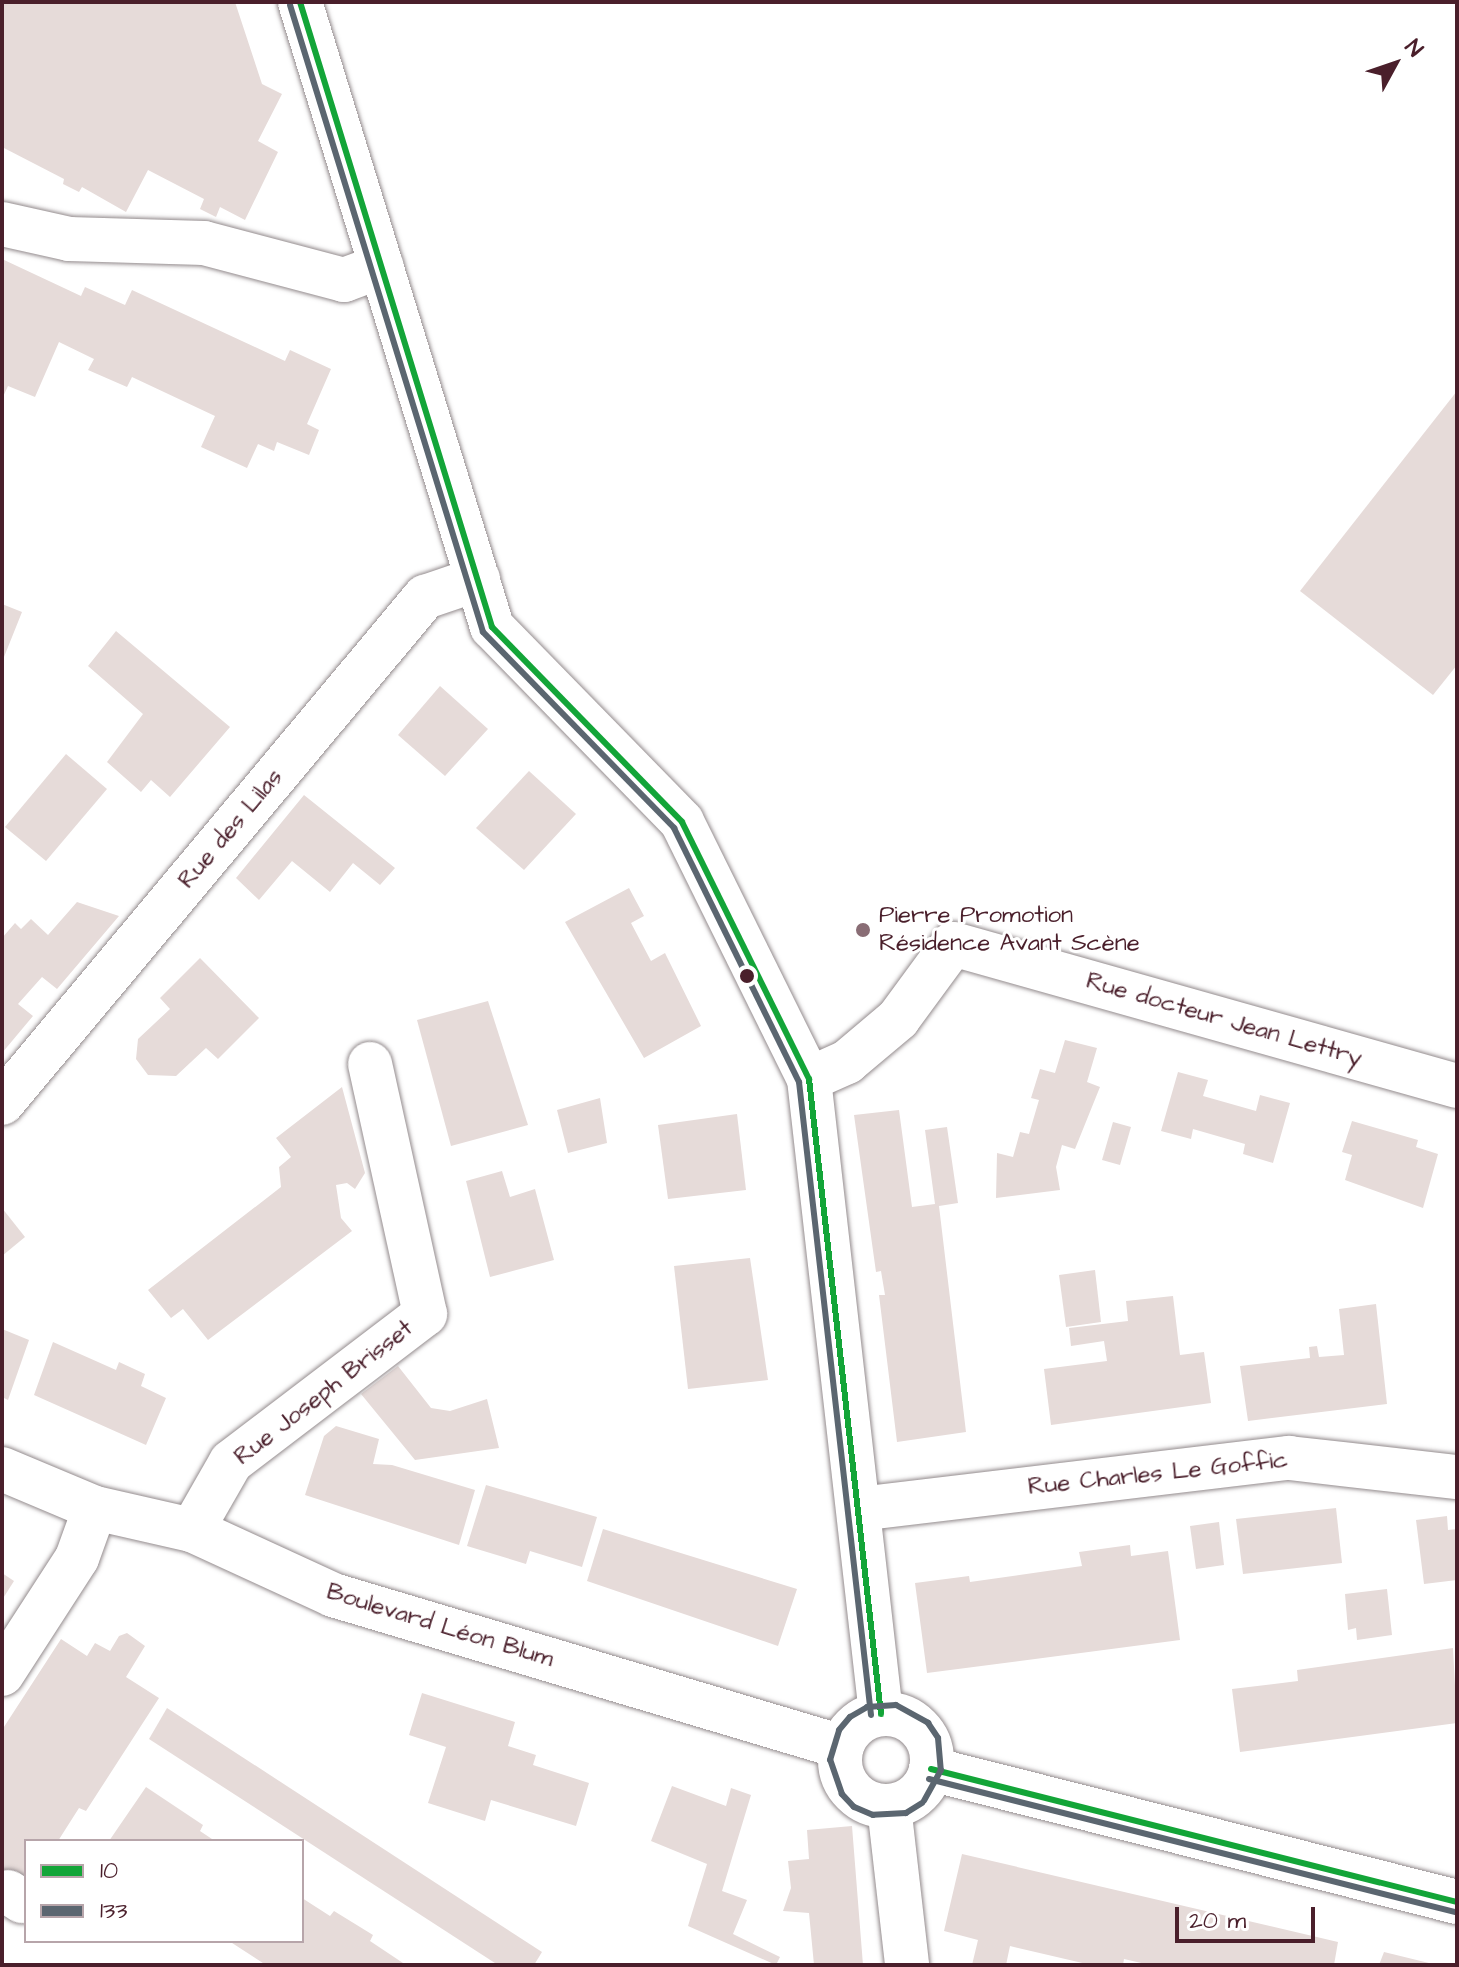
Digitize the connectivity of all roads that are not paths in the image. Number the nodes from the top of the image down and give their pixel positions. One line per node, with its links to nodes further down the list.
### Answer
1 (300, 2): 3 (street)
2 (2, 224): 3 (street)
3 (382, 266): 4 (street)
4 (478, 579): 6 (street); 8 (street, Rue des Lilas)
5 (370, 1064): 13 (street, Rue Joseph Brisset)
6 (809, 1079): 7 (street, Rue docteur Jean Lettry); 12 (street)
7 (1457, 1086)
8 (2, 1103)
9 (2, 1469): 11 (street, Boulevard Léon Blum)
10 (1457, 1477): 12 (street, Rue Charles Le Goffic)
11 (95, 1508): 13 (street, Boulevard Léon Blum); 14 (street)
12 (859, 1509): 15 (street)
13 (192, 1530): 16 (street, Boulevard Léon Blum)
14 (2, 1674)
15 (881, 1714): 16 (street); 17 (street)
16 (842, 1747): 18 (street)
17 (931, 1769): 18 (street); 19 (street)
18 (889, 1806): 20 (street)
19 (1457, 1902)
20 (907, 1965)

